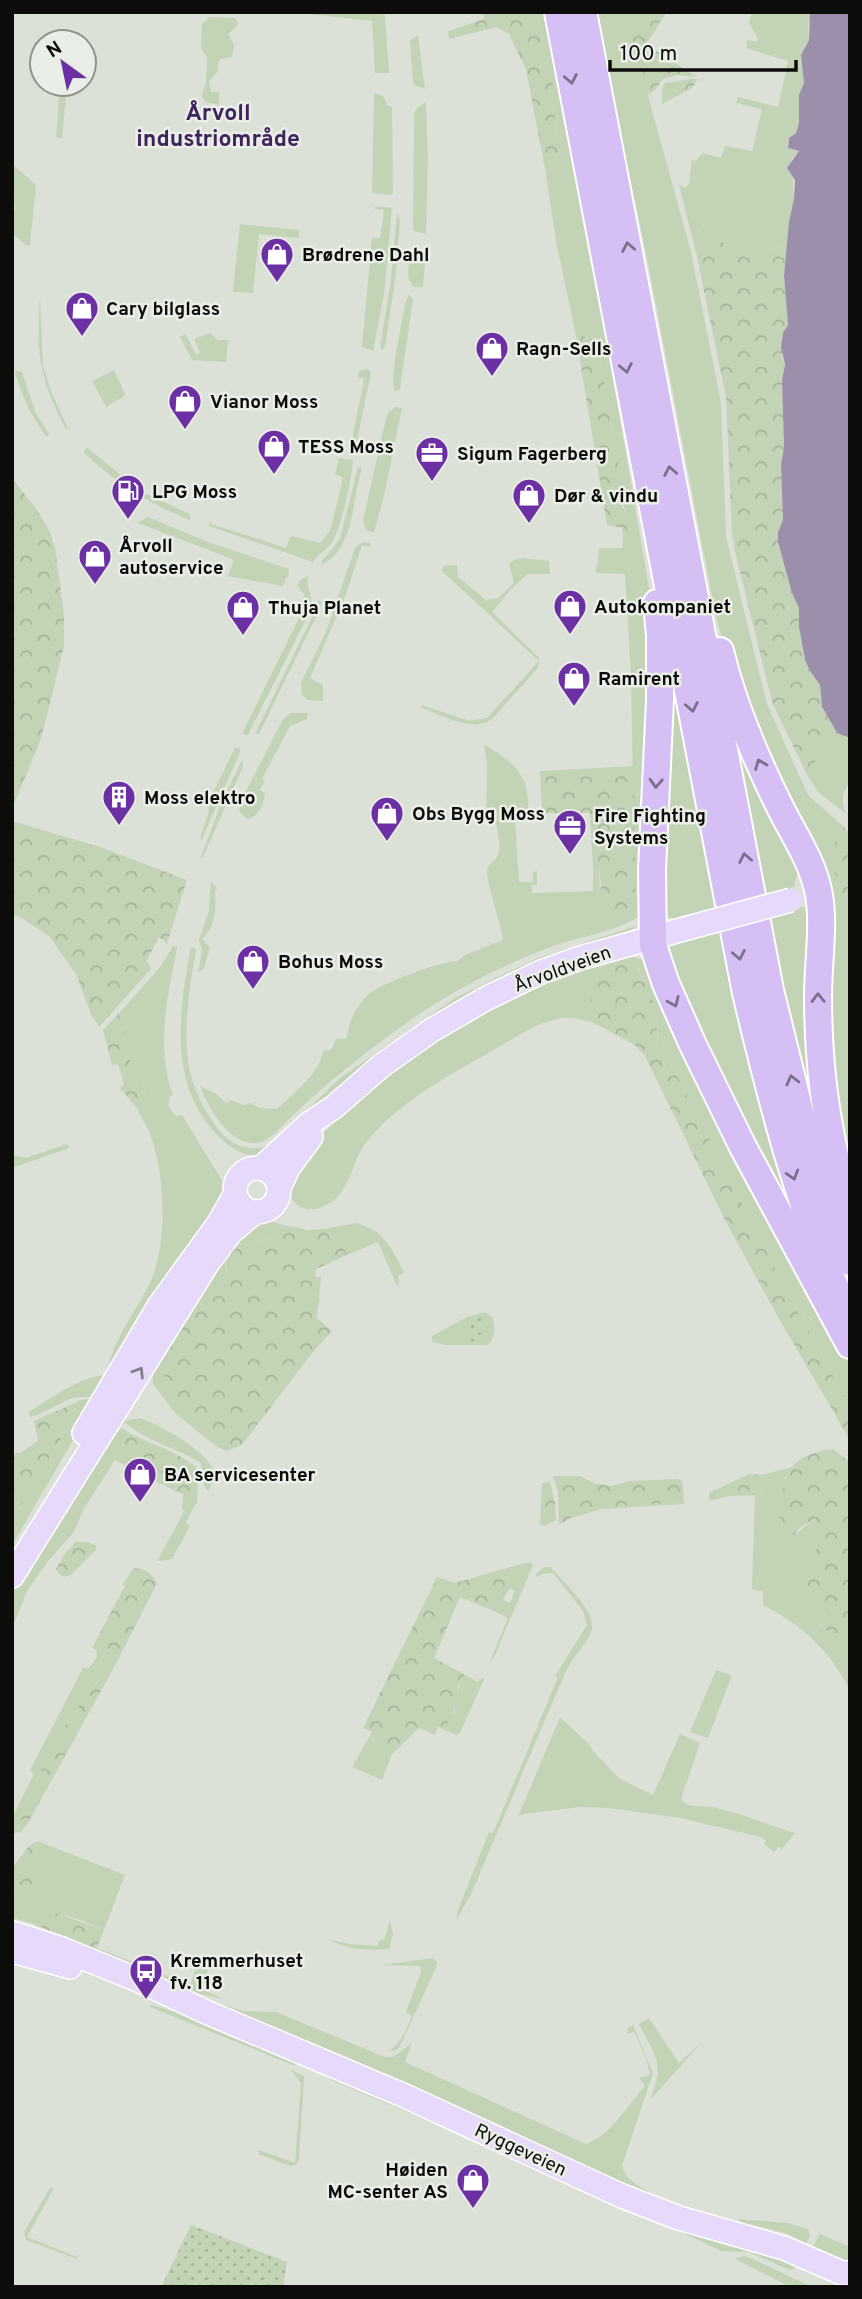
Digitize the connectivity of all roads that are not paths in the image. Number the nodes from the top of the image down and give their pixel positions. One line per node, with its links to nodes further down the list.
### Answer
1 (558, 12): 3 (highway, one-way to 3)
2 (583, 12): 4 (highway, one-way to 2)
3 (651, 496): 6 (highway, one-way to 6); 14 (highway, one-way to 14)
4 (683, 538): 5 (highway, one-way to 4); 13 (highway, one-way to 4)
5 (819, 893): 6 (main road, Årvoldveien, bridge); 11 (highway, one-way to 5)
6 (652, 937): 7 (main road, Årvoldveien); 15 (highway, one-way to 15)
7 (334, 1107): 8 (main road); 9 (main road)
8 (261, 1168): 9 (main road); 10 (main road)
9 (279, 1188): 12 (main road)
10 (235, 1195): 12 (main road); 16 (main road)
11 (850, 1210)
12 (255, 1212): 17 (main road, one-way to 12)
13 (850, 1262)
14 (850, 1320)
15 (850, 1345)
16 (12, 1557)
17 (12, 1576)
18 (12, 1933): 20 (main road, Ryggeveien)
19 (12, 1951): 20 (main road, Ryggeveien)
20 (206, 2012): 21 (main road, Ryggeveien)
21 (847, 2276)

